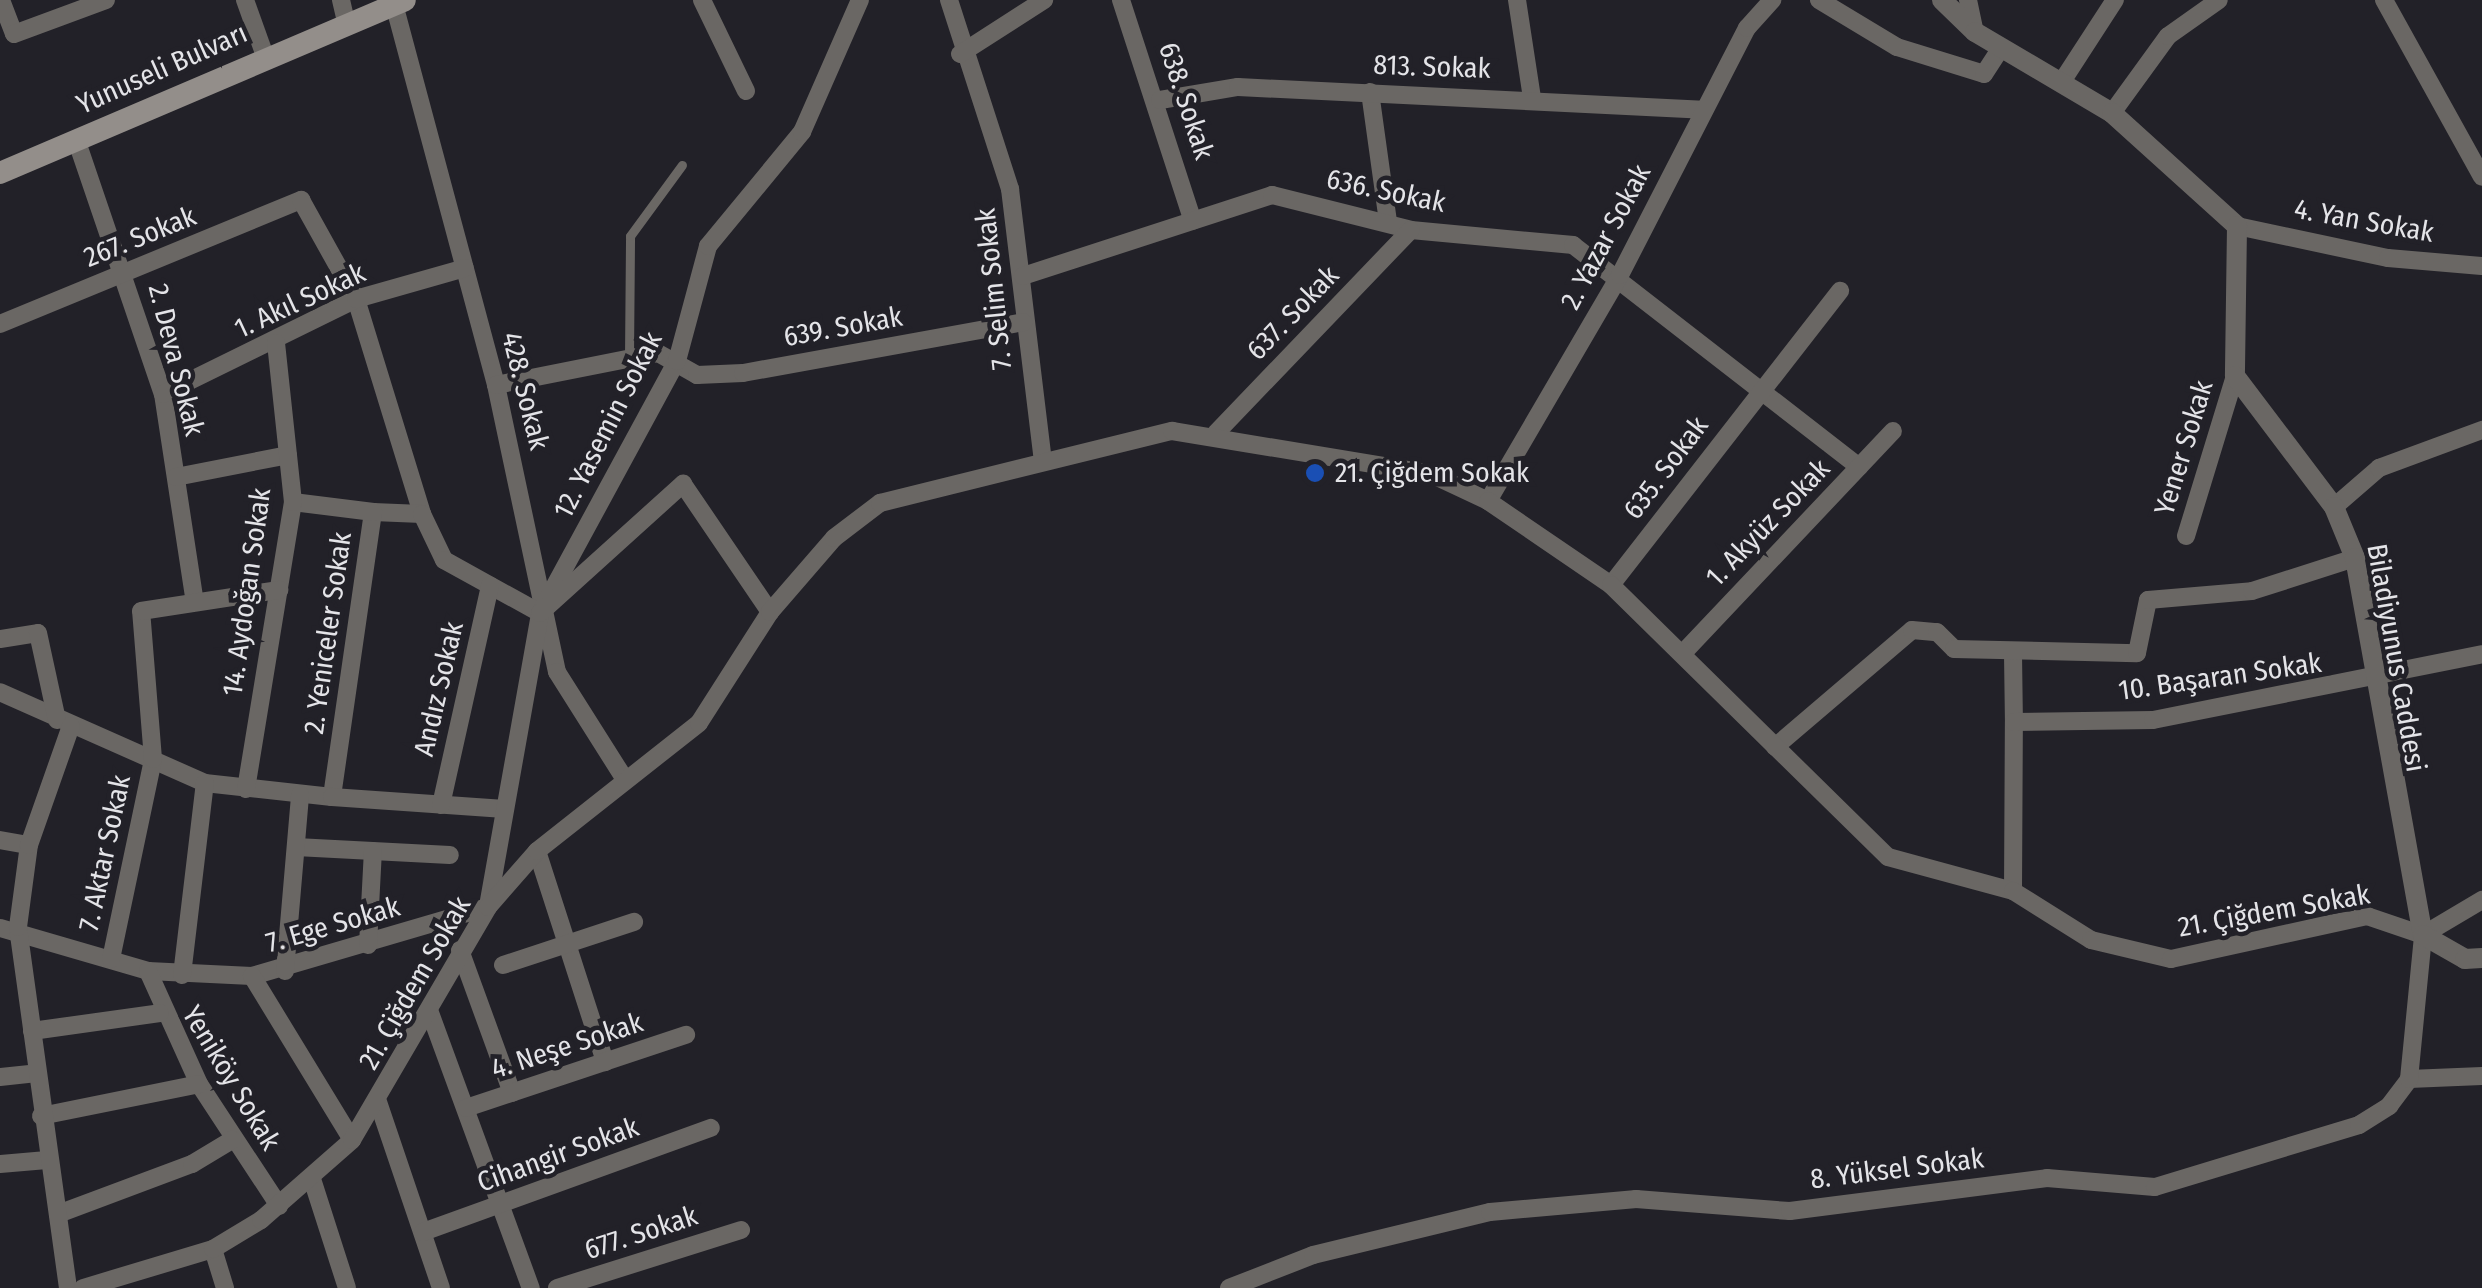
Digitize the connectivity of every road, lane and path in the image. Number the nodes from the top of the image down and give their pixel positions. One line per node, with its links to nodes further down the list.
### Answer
1 (1, 0): 21 (street)
2 (106, 0): 21 (street)
3 (245, 0): 24 (street)
4 (341, 0): 19 (street)
5 (702, 0): 26 (street)
6 (860, 0): 51 (street, 12. Yasemin Sokak)
7 (949, 0): 23 (street, 7. Selim Sokak)
8 (1044, 0): 23 (street)
9 (1122, 0): 29 (street, 638. Sokak)
10 (1517, 0): 28 (street)
11 (1772, 0): 30 (street, 2. Yazar Sokak)
12 (1819, 0): 22 (street)
13 (1942, 0): 20 (street)
14 (1968, 0): 20 (street)
15 (2115, 0): 25 (street)
16 (2219, 0): 31 (street)
17 (2384, 0): 35 (street)
18 (399, 2): 19 (main road, Yunuseli Bulvarı); 41 (street, 428. Sokak)
19 (348, 26): 24 (main road, Yunuseli Bulvarı)
20 (1975, 32): 22 (street)
21 (7, 37)
22 (2002, 48): 25 (street)
23 (960, 54): 44 (street, 7. Selim Sokak)
24 (265, 56): 32 (main road, Yunuseli Bulvarı)
25 (2061, 82): 31 (street)
26 (746, 91)
27 (1370, 92): 28 (street, 813. Sokak); 29 (street, 813. Sokak); 37 (street)
28 (1532, 98): 30 (street, 813. Sokak)
29 (1160, 100): 36 (street, 638. Sokak)
30 (1702, 110): 43 (street, 2. Yazar Sokak)
31 (2112, 113): 38 (street)
32 (76, 139): 34 (main road, Yunuseli Bulvarı); 42 (street, 2. Deva Sokak)
33 (682, 166): 50 (lane)
34 (0, 172)
35 (2479, 172)
36 (1193, 221): 37 (street, 636. Sokak); 44 (street, 636. Sokak)
37 (1388, 221): 39 (street, 636. Sokak)
38 (2238, 226): 40 (street, 4. Yan Sokak); 52 (street)
39 (1411, 230): 43 (street, 636. Sokak); 58 (street, 637. Sokak)
40 (2482, 266)
41 (465, 268): 46 (street, 1. Akıl Sokak); 53 (street, 428. Sokak)
42 (125, 273): 46 (street, 267. Sokak); 48 (street, 267. Sokak); 55 (street, 2. Deva Sokak)
43 (1620, 275): 54 (street, 636. Sokak); 63 (street, 2. Yazar Sokak)
44 (1023, 276): 47 (street, 7. Selim Sokak)
45 (1840, 291): 54 (street, 635. Sokak)
46 (356, 299): 49 (street, 1. Akıl Sokak); 67 (street)
47 (1023, 322): 51 (street, 639. Sokak); 60 (street, 7. Selim Sokak)
48 (0, 324)
49 (276, 343): 55 (street, 1. Akıl Sokak); 59 (street, 14. Aydoğan Sokak)
50 (629, 356): 51 (street, 639. Sokak); 53 (street, 639. Sokak)
51 (678, 360): 75 (street, 12. Yasemin Sokak)
52 (2235, 376): 65 (street, Biladiyunus Caddesi); 68 (street, Yener Sokak)
53 (496, 385): 75 (street, 428. Sokak)
54 (1764, 385): 61 (street); 70 (street, 635. Sokak)
55 (163, 394): 62 (street, 2. Deva Sokak)
56 (2482, 430): 65 (street)
57 (1893, 431): 61 (street, 1. Akyüz Sokak)
58 (1216, 433): 60 (street, 21. Çiğdem Sokak); 63 (street, 21. Çiğdem Sokak)
59 (288, 455): 62 (street); 64 (street, 14. Aydoğan Sokak)
60 (1043, 461): 74 (street, 21. Çiğdem Sokak)
61 (1859, 467): 77 (street, 1. Akyüz Sokak)
62 (176, 477): 73 (street, 2. Deva Sokak)
63 (1488, 501): 70 (street, 21. Çiğdem Sokak)
64 (293, 502): 66 (street); 72 (street, 14. Aydoğan Sokak)
65 (2334, 507): 69 (street, Biladiyunus Caddesi)
66 (373, 512): 67 (street, 2. Yeniceler Sokak); 90 (street, 2. Yeniceler Sokak)
67 (422, 514): 71 (street)
68 (2186, 536)
69 (2355, 558): 78 (street); 80 (street, Biladiyunus Caddesi)
70 (1611, 584): 77 (street, 21. Çiğdem Sokak)
71 (490, 585): 75 (street); 91 (street, Andız Sokak)
72 (279, 590): 73 (street); 88 (street, 14. Aydoğan Sokak)
73 (195, 602): 85 (street, 7. Aktar Sokak)
74 (770, 612): 75 (street); 86 (street, 21. Çiğdem Sokak)
75 (540, 613): 86 (street, 428. Sokak); 92 (street)
76 (0, 638): 83 (street)
77 (1684, 652): 84 (street, 21. Çiğdem Sokak)
78 (2014, 654): 82 (street); 84 (street)
79 (2482, 654): 80 (street, 10. Başaran Sokak)
80 (2374, 681): 82 (street, 10. Başaran Sokak); 104 (street, Biladiyunus Caddesi)
81 (0, 692): 83 (street)
82 (2014, 722): 99 (street)
83 (64, 723): 85 (street); 94 (street)
84 (1775, 746): 99 (street, 21. Çiğdem Sokak)
85 (152, 760): 87 (street); 109 (street, 7. Aktar Sokak)
86 (624, 778): 97 (street, 21. Çiğdem Sokak)
87 (206, 783): 88 (street); 113 (street)
88 (246, 788): 89 (street)
89 (300, 795): 90 (street); 95 (street)
90 (332, 797): 91 (street)
91 (441, 804): 92 (street)
92 (505, 809): 101 (street)
93 (0, 840): 94 (street)
94 (29, 844): 103 (street)
95 (296, 846): 96 (street); 112 (street)
96 (373, 851): 98 (street); 106 (street)
97 (538, 851): 101 (street, 21. Çiğdem Sokak); 105 (street)
98 (450, 855)
99 (2013, 891): 104 (street, 21. Çiğdem Sokak)
100 (2482, 900): 104 (street)
101 (488, 907): 106 (street, 7. Ege Sokak); 107 (street, 21. Çiğdem Sokak)
102 (634, 922): 105 (street)
103 (9, 927): 109 (street, 7. Ege Sokak); 117 (street)
104 (2423, 935): 108 (street); 123 (street)
105 (567, 944): 110 (street); 119 (street)
106 (368, 945): 112 (street, 7. Ege Sokak)
107 (460, 950): 115 (street, 21. Çiğdem Sokak); 125 (street)
108 (2482, 958)
109 (111, 959): 111 (street, 7. Ege Sokak)
110 (503, 965)
111 (148, 971): 113 (street, 7. Ege Sokak); 116 (street, Yeniköy Sokak)
112 (285, 971): 114 (street, 7. Ege Sokak)
113 (182, 975): 114 (street, 7. Ege Sokak)
114 (252, 976): 131 (street)
115 (429, 1010): 126 (street, 21. Çiğdem Sokak); 127 (street)
116 (160, 1013): 117 (street); 124 (street, Yeniköy Sokak)
117 (32, 1030): 120 (street)
118 (686, 1036): 119 (street, 4. Neşe Sokak)
119 (605, 1062): 125 (street, 4. Neşe Sokak)
120 (37, 1073): 122 (street); 128 (street)
121 (2482, 1076): 123 (street)
122 (0, 1077)
123 (2409, 1079): 149 (street, 8. Yüksel Sokak)
124 (198, 1084): 128 (street); 130 (street, Yeniköy Sokak)
125 (512, 1093): 127 (street, 4. Neşe Sokak)
126 (378, 1102): 131 (street, 21. Çiğdem Sokak); 139 (street)
127 (466, 1108): 135 (street)
128 (41, 1116): 132 (street)
129 (711, 1128): 135 (street, Cihangir Sokak)
130 (232, 1140): 136 (street, Yeniköy Sokak); 137 (street)
131 (352, 1140): 134 (street, 21. Çiğdem Sokak)
132 (47, 1160): 133 (street); 137 (street)
133 (0, 1164)
134 (312, 1179): 136 (street, 21. Çiğdem Sokak); 145 (street)
135 (502, 1205): 139 (street, Cihangir Sokak); 147 (street)
136 (279, 1206): 140 (street, 21. Çiğdem Sokak)
137 (58, 1214): 142 (street)
138 (741, 1230): 148 (street, 677. Sokak)
139 (422, 1232): 146 (street)
140 (213, 1249): 141 (street, 21. Çiğdem Sokak); 144 (street)
141 (132, 1282): 143 (street, 21. Çiğdem Sokak)
142 (68, 1288)
143 (84, 1288)
144 (225, 1288)
145 (347, 1288)
146 (441, 1288)
147 (531, 1288)
148 (557, 1288)
149 (1230, 1288)

